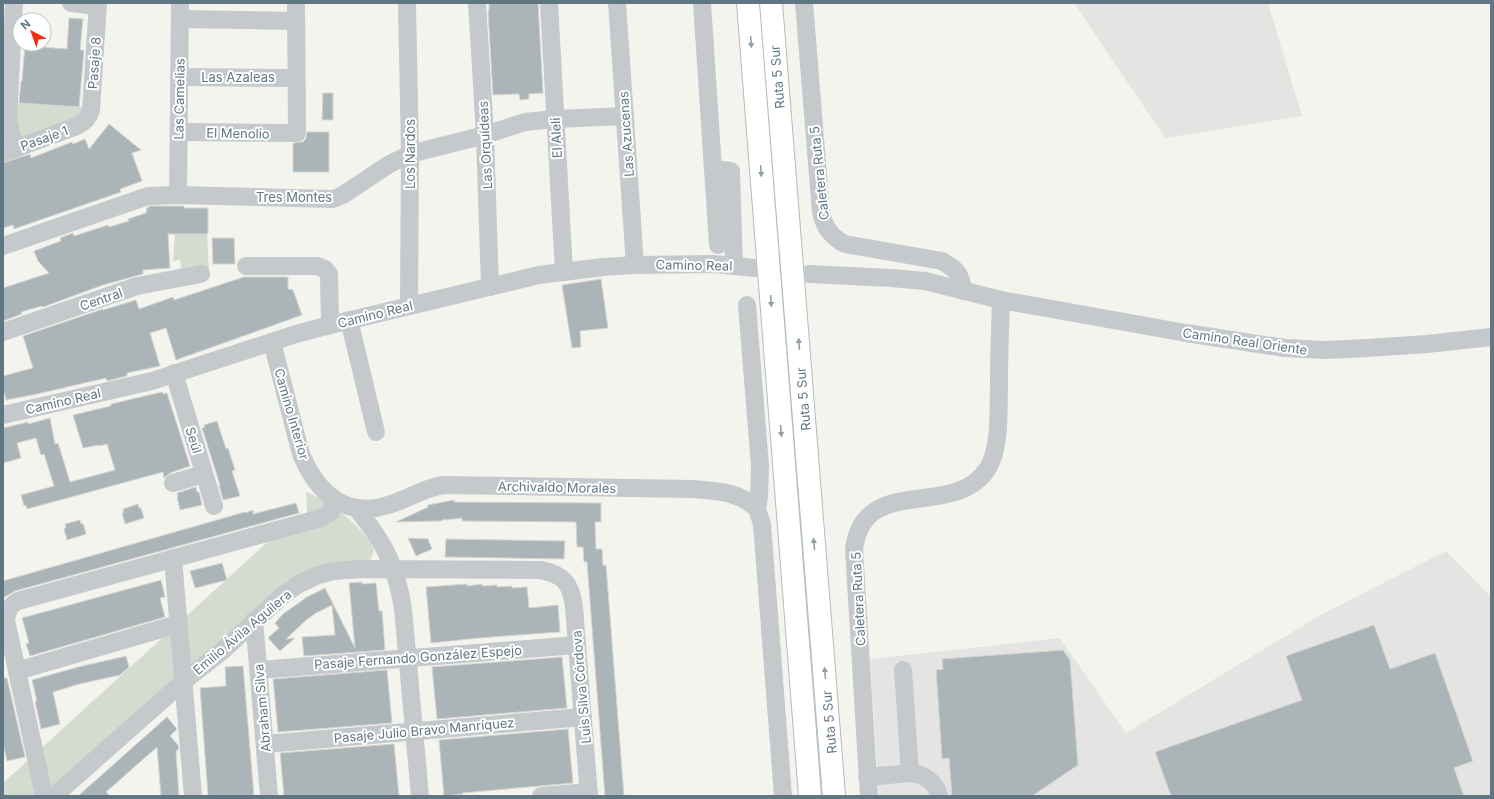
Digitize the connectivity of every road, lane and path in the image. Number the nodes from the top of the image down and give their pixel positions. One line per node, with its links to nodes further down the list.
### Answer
1 (14, 3): 21 (street)
2 (72, 3): 11 (street)
3 (407, 3): 22 (street, Los Nardos)
4 (477, 3): 20 (street, Las Orquídeas)
5 (549, 3): 17 (street, El Aleli)
6 (617, 3): 16 (street, Las Azucenas)
7 (702, 3): 23 (street)
8 (748, 3): 77 (highway, Ruta 5 Sur, one-way to 77)
9 (771, 3): 78 (highway, Ruta 5 Sur, one-way to 9)
10 (804, 3): 35 (street, Caletera Ruta 5)
11 (98, 4): 18 (street, Pasaje 8)
12 (180, 11): 13 (street); 14 (street, Las Camelias)
13 (296, 12): 15 (street)
14 (179, 77): 15 (street, Las Azaleas); 19 (street, Las Camelias)
15 (296, 78): 19 (street, El Menolio)
16 (625, 116): 17 (street, Tres Montes); 27 (street, Las Azucenas)
17 (555, 119): 20 (street, Tres Montes); 31 (street, El Aleli)
18 (85, 122): 21 (street, Pasaje 1)
19 (178, 132): 24 (street, Las Camelias)
20 (485, 135): 22 (street, Tres Montes); 34 (street, Las Orquídeas)
21 (9, 151)
22 (410, 154): 24 (street, Tres Montes); 37 (street, Los Nardos)
23 (713, 169): 25 (street); 28 (street)
24 (178, 195): 26 (street, Tres Montes)
25 (718, 245)
26 (3, 246)
27 (635, 265): 28 (street, Camino Real); 31 (street, Camino Real)
28 (734, 265): 30 (street, Camino Real)
29 (246, 266): 40 (street)
30 (755, 268)
31 (564, 272): 34 (street, Camino Real)
32 (201, 274): 41 (street, Central)
33 (809, 274): 35 (street)
34 (490, 287): 37 (street, Camino Real)
35 (963, 291): 36 (street)
36 (1001, 300): 42 (street, Camino Real Oriente); 68 (street, Caletera Ruta 5)
37 (409, 305): 39 (street, Camino Real)
38 (747, 305): 52 (street)
39 (349, 320): 40 (street, Camino Real); 46 (street)
40 (330, 325): 43 (street, Camino Real)
41 (3, 332)
42 (1491, 337)
43 (272, 342): 44 (street, Camino Real); 49 (street, Camino Interior)
44 (174, 373): 45 (street, Camino Real); 47 (street, Seúl)
45 (3, 415)
46 (376, 432)
47 (204, 474): 48 (street); 50 (street, Seúl)
48 (173, 483)
49 (336, 500): 51 (street, Camino Interior); 53 (street)
50 (214, 506)
51 (357, 509): 52 (street, Archivaldo Morales); 54 (street)
52 (757, 509): 76 (street)
53 (173, 558): 57 (street); 62 (street)
54 (395, 569): 55 (street, Emilio Ávila Aguilera); 56 (street, Emilio Ávila Aguilera); 59 (street)
55 (564, 580): 58 (street, Luis Silva Córdova)
56 (254, 620): 60 (street, Abraham Silva); 63 (street, Emilio Ávila Aguilera)
57 (178, 624): 62 (street); 63 (street)
58 (577, 645): 59 (street, Pasaje Fernando González Espejo); 64 (street, Luis Silva Córdova)
59 (408, 658): 60 (street, Pasaje Fernando González Espejo); 65 (street)
60 (258, 670): 66 (street, Abraham Silva)
61 (903, 670): 67 (street)
62 (17, 671): 70 (street)
63 (184, 681): 71 (street, Emilio Ávila Aguilera); 72 (street)
64 (583, 717): 65 (street, Pasaje Julio Bravo Manríquez); 69 (street, Luis Silva Córdova)
65 (414, 731): 66 (street, Pasaje Julio Bravo Manríquez); 74 (street)
66 (265, 744): 73 (street, Abraham Silva)
67 (910, 773): 68 (street); 80 (street)
68 (867, 777): 79 (street, Caletera Ruta 5)
69 (589, 794): 75 (street)
70 (44, 796)
71 (54, 796)
72 (193, 796)
73 (269, 796)
74 (420, 796)
75 (541, 796)
76 (783, 796)
77 (810, 796)
78 (834, 796)
79 (869, 796)
80 (939, 796)

